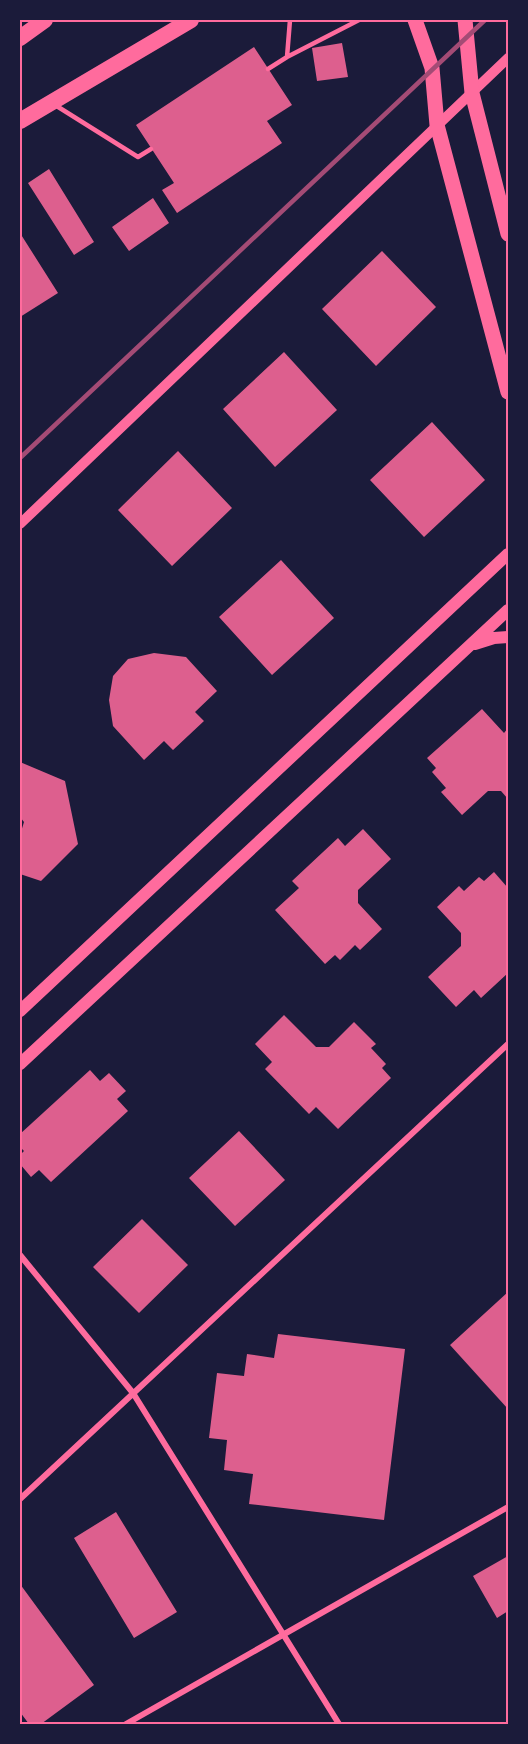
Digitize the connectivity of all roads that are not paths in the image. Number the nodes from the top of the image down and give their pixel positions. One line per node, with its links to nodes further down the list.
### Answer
1 (45, 20): 7 (highway)
2 (191, 20): 12 (highway)
3 (290, 20): 8 (lane)
4 (359, 20): 8 (lane)
5 (415, 20): 14 (main road)
6 (465, 20): 11 (main road)
7 (20, 38)
8 (287, 57): 10 (lane)
9 (508, 58): 11 (street)
10 (268, 69)
11 (472, 93): 14 (street); 16 (main road)
12 (51, 102): 13 (highway); 15 (lane)
13 (20, 121)
14 (436, 125): 17 (main road); 18 (street)
15 (151, 149)
16 (508, 234)
17 (508, 392)
18 (20, 524)
19 (508, 554): 23 (main road)
20 (508, 610): 22 (main road)
21 (508, 637): 22 (main road)
22 (471, 645): 25 (main road)
23 (20, 1011)
24 (508, 1044): 27 (street)
25 (20, 1064)
26 (20, 1255): 27 (street)
27 (133, 1393): 28 (street); 30 (street)
28 (20, 1499)
29 (508, 1507): 30 (street)
30 (284, 1636): 31 (street); 32 (street)
31 (126, 1725)
32 (339, 1725)

